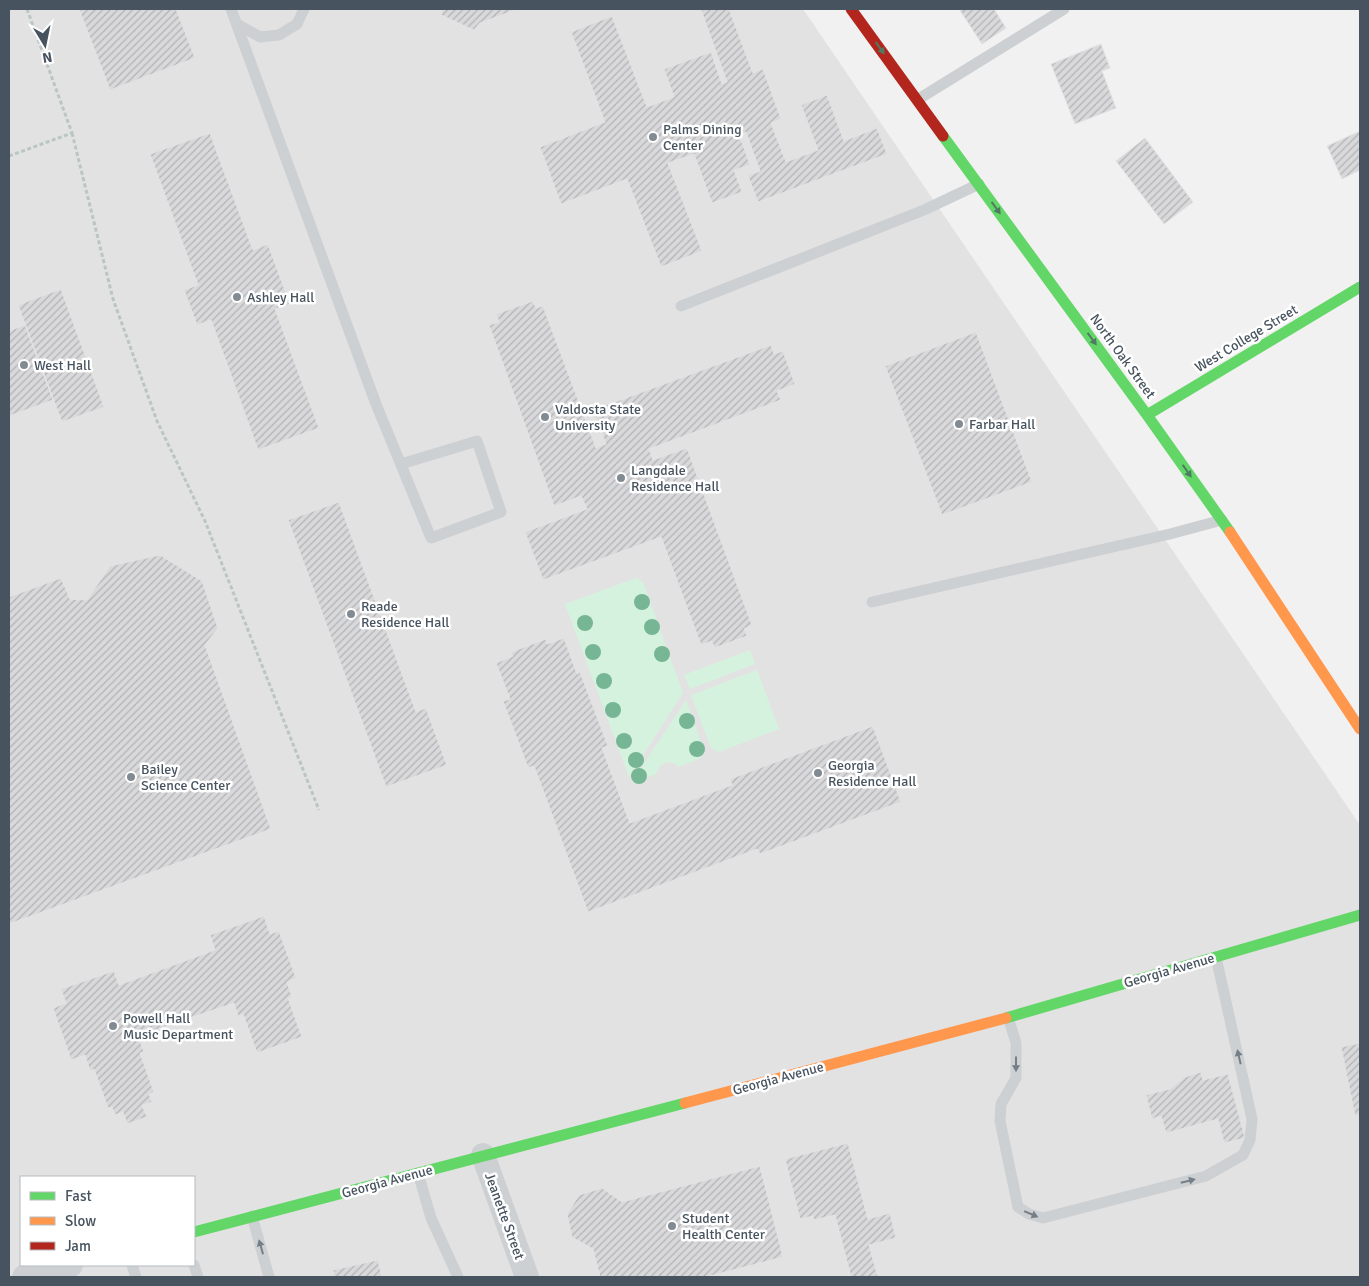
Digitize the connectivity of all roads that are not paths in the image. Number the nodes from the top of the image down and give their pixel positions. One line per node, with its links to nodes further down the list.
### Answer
1 (231, 9): 5 (lane)
2 (304, 9): 5 (lane)
3 (851, 9): 6 (street, North Oak Street, one-way to 6)
4 (1064, 9): 6 (lane)
5 (237, 24): 11 (lane)
6 (917, 100): 7 (street, North Oak Street)
7 (979, 184): 9 (lane); 10 (street, North Oak Street, one-way to 10)
8 (1360, 287): 10 (street, West College Street)
9 (681, 306)
10 (1147, 415): 12 (street, North Oak Street, one-way to 12)
11 (401, 464): 11 (lane)
12 (1222, 520): 13 (lane); 14 (street, North Oak Street)
13 (872, 602)
14 (1360, 729)
15 (1360, 915): 16 (street, Georgia Avenue)
16 (1216, 956): 17 (street, Georgia Avenue); 17 (lane, one-way to 16)
17 (1008, 1017): 18 (street, Georgia Avenue)
18 (483, 1155): 19 (street, Georgia Avenue); 26 (street, Jeanette Street)
19 (418, 1173): 20 (street, Georgia Avenue); 25 (lane)
20 (252, 1216): 21 (street, Georgia Avenue); 24 (lane, one-way to 20)
21 (195, 1232)
22 (67, 1266): 23 (street)
23 (24, 1277)
24 (269, 1277)
25 (458, 1277)
26 (528, 1277)

